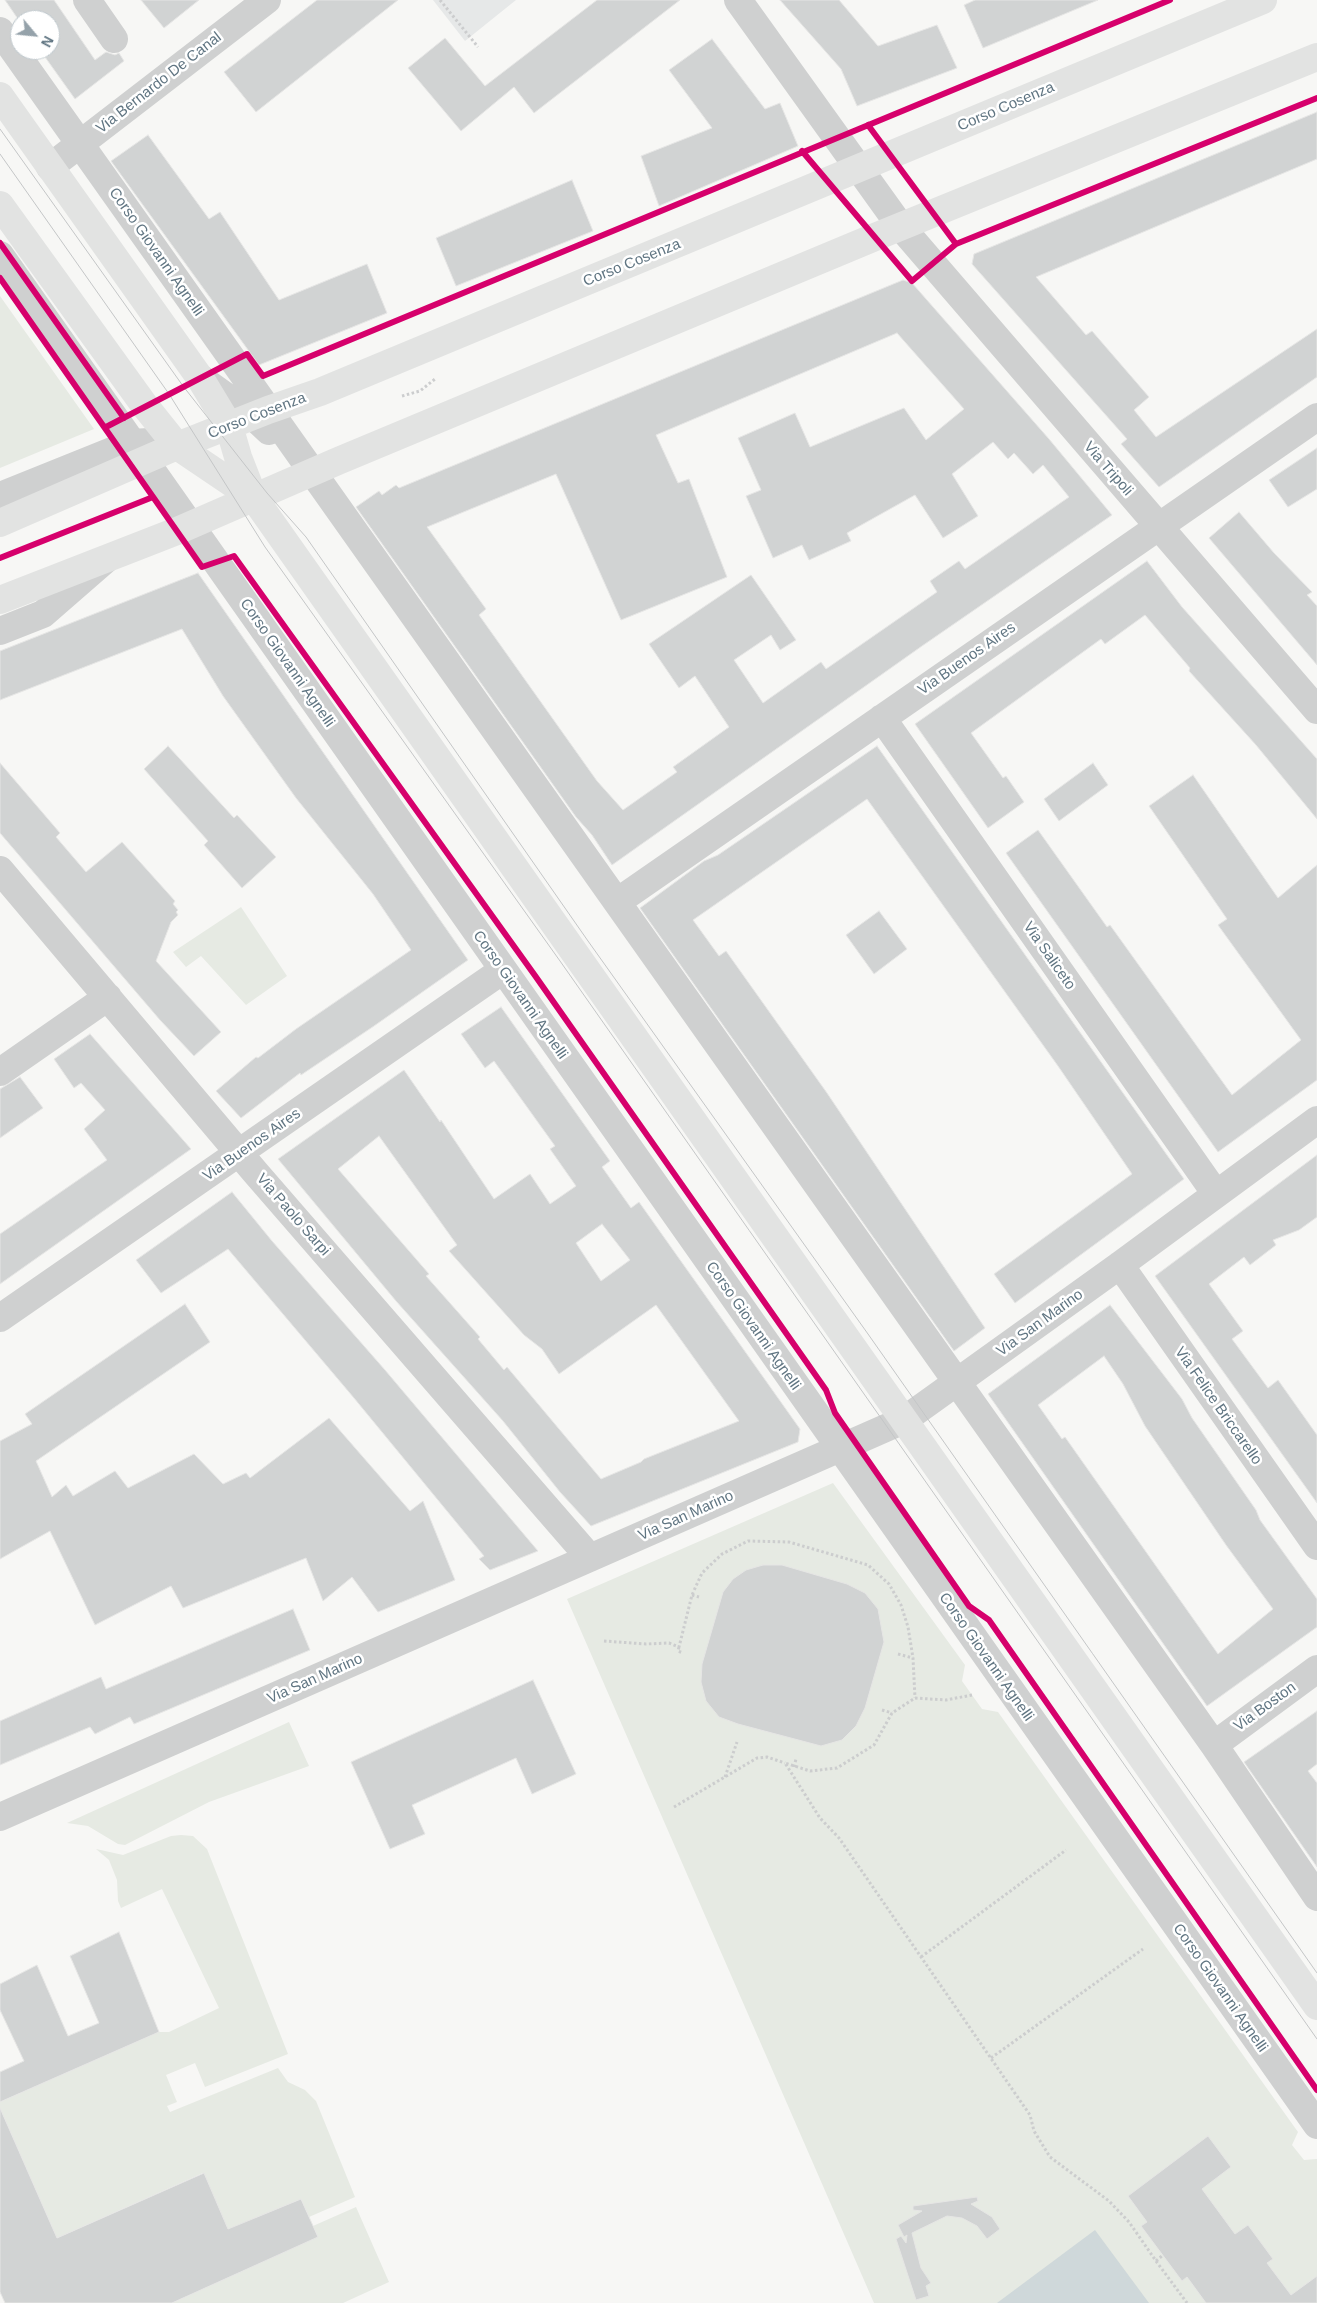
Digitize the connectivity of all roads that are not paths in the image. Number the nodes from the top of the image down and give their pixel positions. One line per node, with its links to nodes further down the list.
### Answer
1 (87, 0): 6 (street)
2 (267, 0): 9 (street, Via Bernardo De Canal)
3 (1263, 0): 11 (main road, Corso Cosenza)
4 (741, 1): 11 (street, Via Tripoli)
5 (0, 31): 9 (street, Corso Giovanni Agnelli)
6 (114, 39)
7 (1317, 57): 13 (main road)
8 (0, 96): 10 (main road, Corso Giovanni Agnelli)
9 (80, 144): 10 (street, Via Bernardo De Canal); 16 (street, Corso Giovanni Agnelli)
10 (50, 166): 16 (main road, Corso Giovanni Agnelli)
11 (858, 170): 13 (street, Via Tripoli); 16 (main road, Corso Cosenza)
12 (0, 204): 17 (main road, Corso Giovanni Agnelli)
13 (901, 227): 18 (main road); 23 (street, Via Tripoli)
14 (0, 254): 17 (street, Corso Giovanni Agnelli)
15 (1317, 416): 23 (street, Via Buenos Aires)
16 (250, 417): 17 (main road, Corso Cosenza); 18 (street, Corso Giovanni Agnelli); 20 (main road, Corso Giovanni Agnelli)
17 (156, 449): 19 (street, Corso Cosenza); 20 (main road, Corso Giovanni Agnelli); 21 (main road, Corso Cosenza); 22 (street, Corso Giovanni Agnelli)
18 (314, 472): 20 (main road); 30 (street, Corso Giovanni Agnelli)
19 (0, 496)
20 (254, 498): 22 (main road); 40 (main road, Corso Giovanni Agnelli)
21 (0, 523)
22 (190, 526): 24 (main road); 31 (street, Corso Giovanni Agnelli)
23 (1159, 526): 27 (street, Via Tripoli); 28 (street, Via Buenos Aires)
24 (107, 558): 25 (main road); 26 (street)
25 (0, 600)
26 (0, 631)
27 (1317, 710)
28 (882, 718): 30 (street, Via Buenos Aires); 36 (street, Via Saliceto)
29 (0, 870): 32 (street, Via Paolo Sarpi)
30 (617, 902): 39 (street, Corso Giovanni Agnelli)
31 (503, 970): 35 (street, Via Buenos Aires); 41 (street, Corso Giovanni Agnelli)
32 (108, 997): 33 (street); 35 (street, Via Paolo Sarpi)
33 (0, 1072)
34 (1317, 1120): 36 (street, Via San Marino)
35 (240, 1154): 38 (street, Via Buenos Aires); 43 (street, Via Paolo Sarpi)
36 (1216, 1194): 37 (street, Via San Marino)
37 (1120, 1265): 39 (street, Via San Marino); 42 (street, Via Felice Briccarello)
38 (0, 1318)
39 (957, 1384): 40 (street, Via San Marino); 45 (street, Corso Giovanni Agnelli)
40 (904, 1420): 41 (street, Via San Marino); 48 (main road, Corso Giovanni Agnelli)
41 (840, 1449): 43 (street, Via San Marino); 49 (street, Corso Giovanni Agnelli)
42 (1317, 1546)
43 (590, 1558): 46 (street, Via San Marino)
44 (1317, 1669): 45 (street, Via Boston)
45 (1214, 1745): 47 (street, Corso Giovanni Agnelli)
46 (0, 1817)
47 (1317, 1897)
48 (1317, 2006)
49 (1317, 2125)

